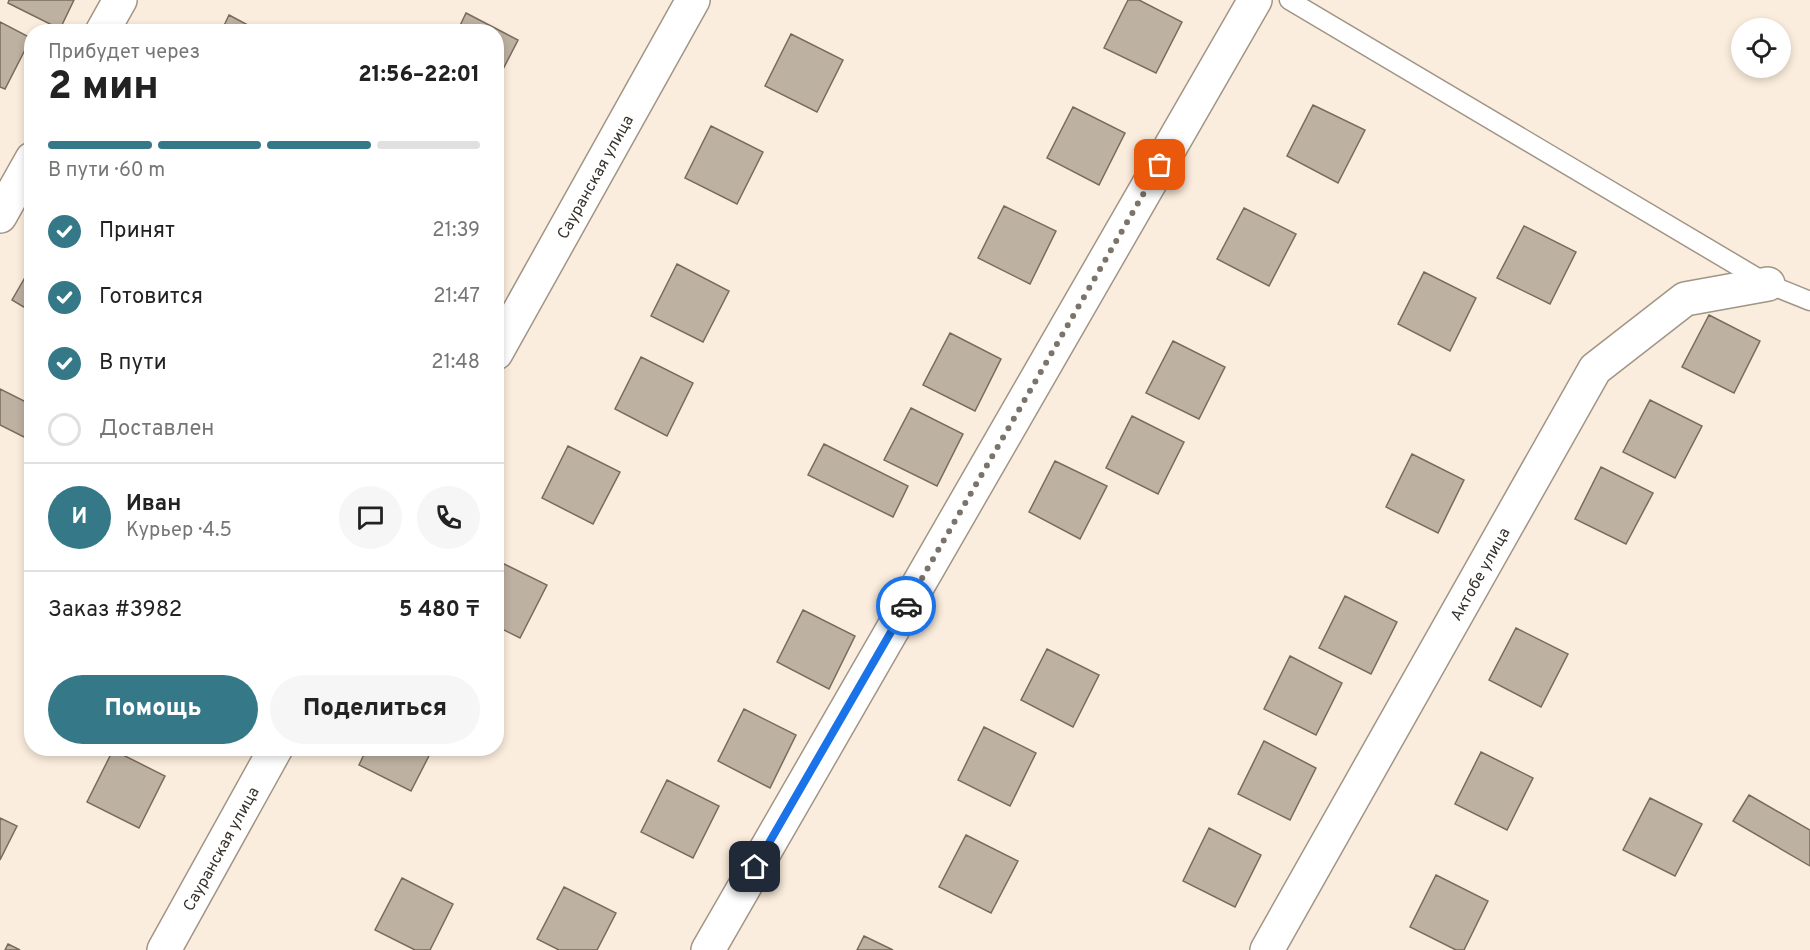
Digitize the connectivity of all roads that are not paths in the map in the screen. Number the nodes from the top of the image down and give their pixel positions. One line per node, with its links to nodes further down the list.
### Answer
1 (120, 0): 5 (street)
2 (693, 0): 10 (street, Сауранская улица)
3 (1256, 0): 13 (street)
4 (1289, 0): 8 (lane)
5 (106, 24)
6 (24, 173): 7 (street)
7 (0, 216)
8 (1768, 284): 9 (lane); 14 (street, Актобе улица)
9 (1810, 301)
10 (504, 339)
11 (272, 756): 12 (street, Сауранская улица)
12 (164, 950)
13 (708, 950)
14 (1267, 950)

